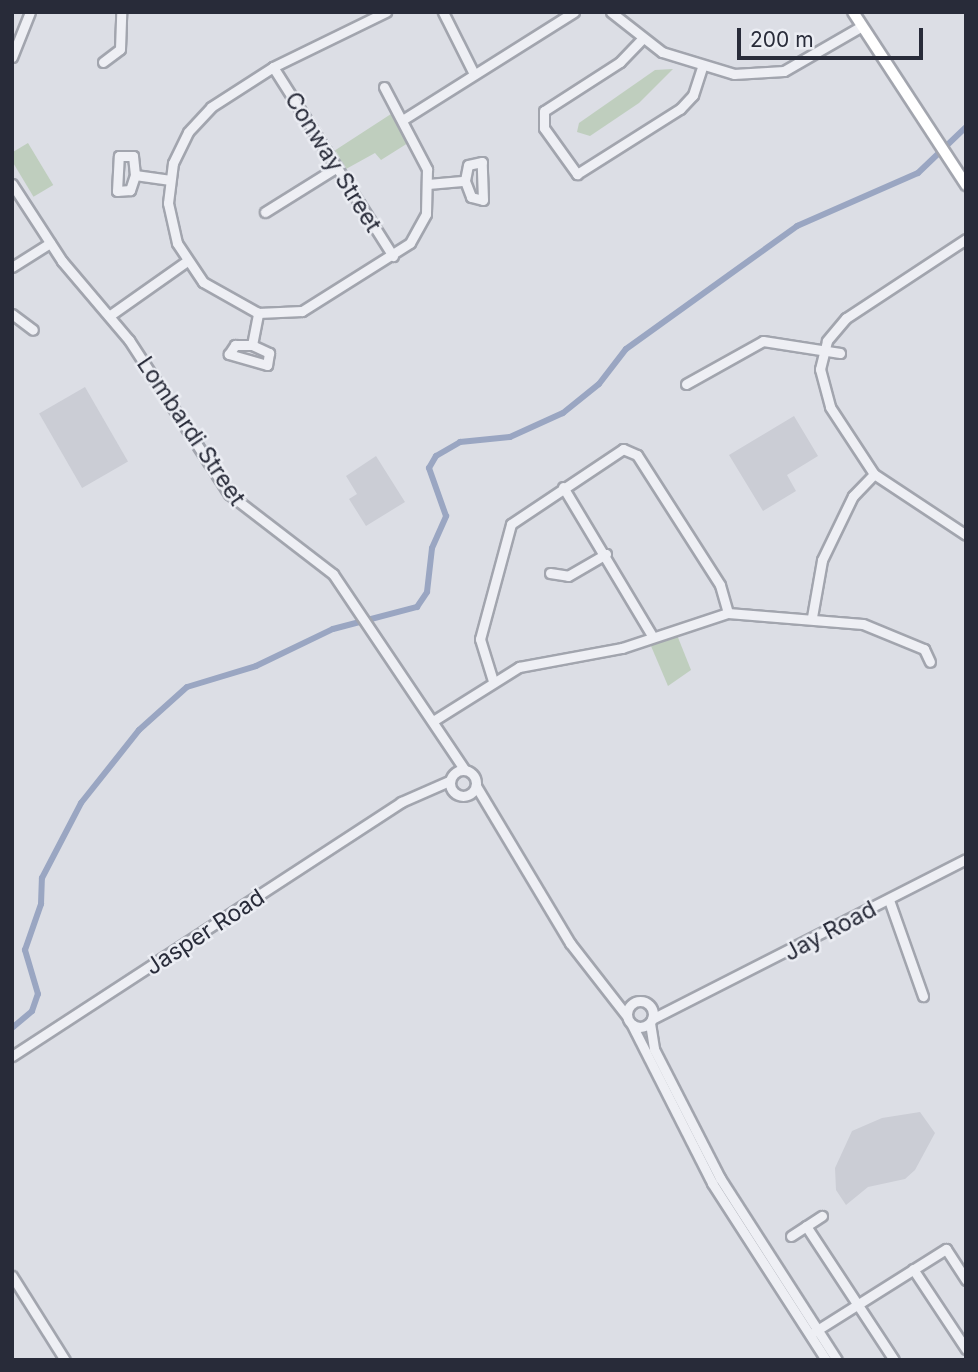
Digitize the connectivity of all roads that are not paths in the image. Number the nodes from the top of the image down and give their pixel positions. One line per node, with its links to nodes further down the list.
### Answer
1 (30, 12): 10 (street)
2 (121, 12): 11 (street)
3 (386, 12): 12 (street)
4 (443, 12): 14 (street)
5 (574, 12): 14 (street)
6 (611, 12): 9 (street)
7 (853, 12): 8 (main road)
8 (862, 26): 13 (street); 23 (main road)
9 (642, 39): 13 (street); 13 (street)
10 (12, 57)
11 (103, 62)
12 (273, 67): 17 (street, Conway Street); 19 (street)
13 (702, 68)
14 (474, 75): 16 (street)
15 (384, 87): 16 (street)
16 (404, 119): 22 (street)
17 (337, 167): 24 (street); 27 (street, Conway Street)
18 (135, 175): 19 (street)
19 (169, 180): 28 (street)
20 (465, 181): 22 (street)
21 (12, 184): 26 (street, Lombardi Street)
22 (428, 184): 27 (street)
23 (966, 185)
24 (265, 212)
25 (966, 239): 35 (street)
26 (50, 243): 29 (street); 32 (street, Lombardi Street)
27 (393, 256): 30 (street)
28 (187, 261): 30 (street); 32 (street)
29 (12, 267)
30 (258, 313): 34 (street)
31 (12, 314): 33 (street)
32 (109, 316): 48 (street, Lombardi Street)
33 (33, 330)
34 (252, 345)
35 (823, 351): 36 (street); 37 (street); 38 (street)
36 (840, 353)
37 (686, 384)
38 (874, 474): 40 (street); 44 (street)
39 (563, 487): 41 (street); 43 (street); 47 (street)
40 (966, 535)
41 (606, 554): 42 (street); 45 (street)
42 (550, 573)
43 (728, 613): 44 (street); 45 (street)
44 (812, 617): 46 (street)
45 (652, 636): 47 (street)
46 (930, 662)
47 (493, 681): 48 (street)
48 (434, 723): 49 (street, Lombardi Street); 50 (street, Lombardi Street)
49 (464, 769): 50 (street, Jasper Road); 51 (street, Lombardi Street)
50 (451, 778): 52 (street, Lombardi Street); 53 (street, Jasper Road)
51 (476, 786): 52 (street); 54 (street)
52 (459, 795): 53 (street, Jasper Road); 54 (street)
53 (397, 806): 65 (street, Jasper Road)
54 (495, 827): 57 (street)
55 (966, 859): 56 (street, Jay Road)
56 (889, 900): 58 (street); 60 (street, Jay Road)
57 (610, 993): 59 (street); 62 (street)
58 (923, 996)
59 (636, 1001): 61 (street); 62 (street)
60 (692, 1002): 61 (street, Jay Road); 63 (street, Jay Road)
61 (650, 1005): 63 (street)
62 (626, 1015): 64 (street)
63 (651, 1021): 64 (street, Jay Road); 69 (street)
64 (632, 1025): 69 (street)
65 (12, 1056)
66 (822, 1216): 67 (street)
67 (806, 1226): 68 (street); 74 (street)
68 (791, 1236)
69 (753, 1238): 75 (street)
70 (963, 1268): 71 (street); 73 (street)
71 (913, 1269): 74 (street); 76 (street)
72 (12, 1276): 77 (street)
73 (966, 1280)
74 (858, 1304): 75 (street); 80 (street)
75 (814, 1333): 78 (street); 79 (street)
76 (966, 1349)
77 (65, 1360)
78 (826, 1360)
79 (837, 1360)
80 (894, 1360)

